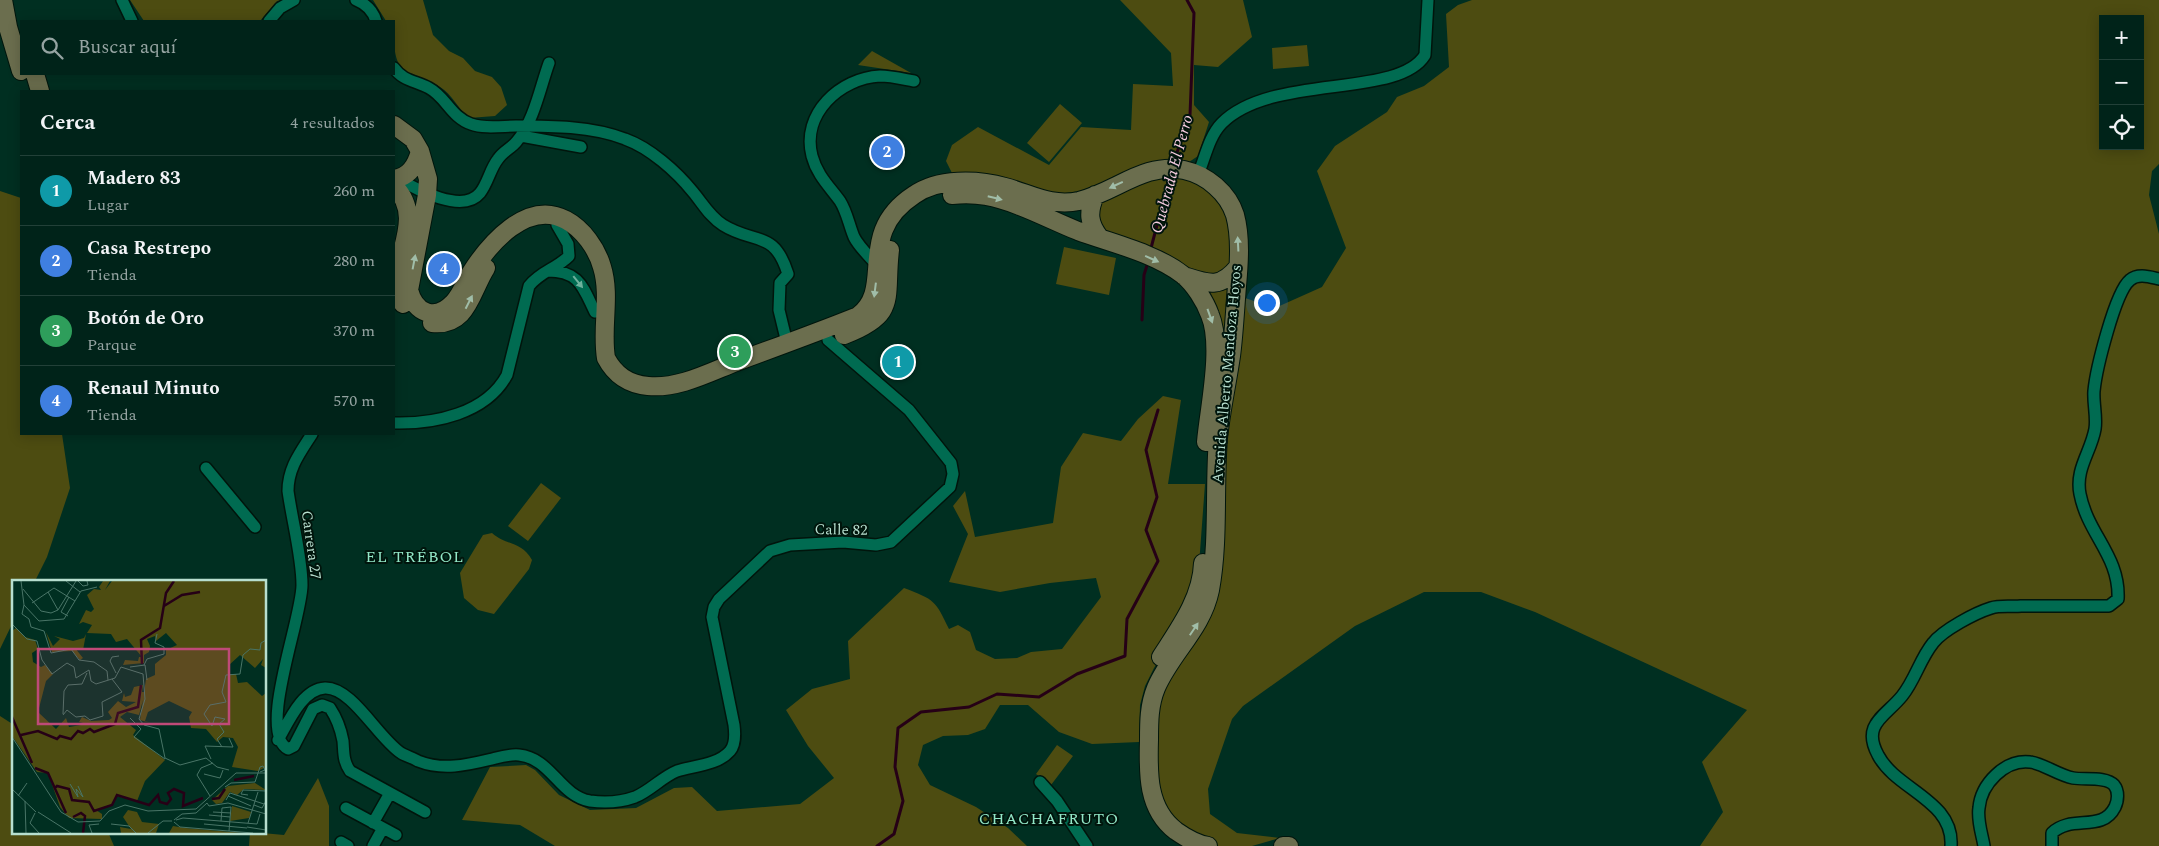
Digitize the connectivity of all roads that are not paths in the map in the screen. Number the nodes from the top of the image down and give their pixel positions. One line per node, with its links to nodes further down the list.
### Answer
1 (3, 0): 12 (main road)
2 (15, 0): 10 (main road)
3 (122, 0): 7 (street)
4 (294, 0): 8 (street)
5 (356, 0): 9 (street)
6 (1428, 0): 23 (street)
7 (132, 20)
8 (270, 20)
9 (376, 20)
10 (20, 23)
11 (549, 63): 20 (street)
12 (20, 64)
13 (395, 70): 20 (street)
14 (23, 75): 17 (main road)
15 (35, 75): 18 (main road)
16 (914, 81): 30 (street)
17 (27, 90)
18 (40, 90)
19 (395, 126): 22 (main road)
20 (524, 131): 21 (street); 27 (street); 37 (street)
21 (581, 147)
22 (420, 151): 24 (main road); 25 (main road)
23 (1191, 172): 26 (main road, one-way to 26); 31 (main road, Avenida Alberto Mendoza Hoyos, one-way to 23)
24 (396, 182): 25 (street); 28 (main road, one-way to 28)
25 (427, 187): 27 (street); 27 (street); 37 (main road, one-way to 25)
26 (1095, 195): 29 (main road); 30 (main road)
27 (446, 199)
28 (557, 226): 32 (street); 35 (main road, Avenida Alberto Mendoza Hoyos)
29 (1100, 238): 33 (main road, Avenida Alberto Mendoza Hoyos, one-way to 33); 36 (main road, Avenida Alberto Mendoza Hoyos, one-way to 29)
30 (876, 264): 37 (main road, one-way to 37)
31 (1238, 267): 33 (main road); 54 (main road, Avenida Alberto Mendoza Hoyos, one-way to 31)
32 (547, 271): 35 (street, one-way to 35); 38 (street)
33 (1184, 275): 53 (main road, Avenida Alberto Mendoza Hoyos, one-way to 53)
34 (2159, 279): 57 (street)
35 (595, 312): 36 (main road, Avenida Alberto Mendoza Hoyos)
36 (828, 340): 44 (street, Calle 82)
37 (788, 343)
38 (395, 423)
39 (311, 435): 42 (street, Carrera 27)
40 (206, 468): 41 (street)
41 (255, 527)
42 (298, 559): 43 (street); 44 (street, Carrera 27)
43 (291, 573)
44 (278, 740): 46 (street)
45 (1040, 782): 52 (street)
46 (390, 793): 48 (street); 49 (street)
47 (346, 808): 49 (street)
48 (425, 812)
49 (378, 825): 50 (street); 51 (street)
50 (396, 835)
51 (373, 846)
52 (1087, 846)
53 (1179, 846)
54 (1208, 846)
55 (1283, 846): 56 (main road)
56 (1289, 846)
57 (1951, 846)
58 (1984, 846): 59 (street)
59 (2052, 846)

